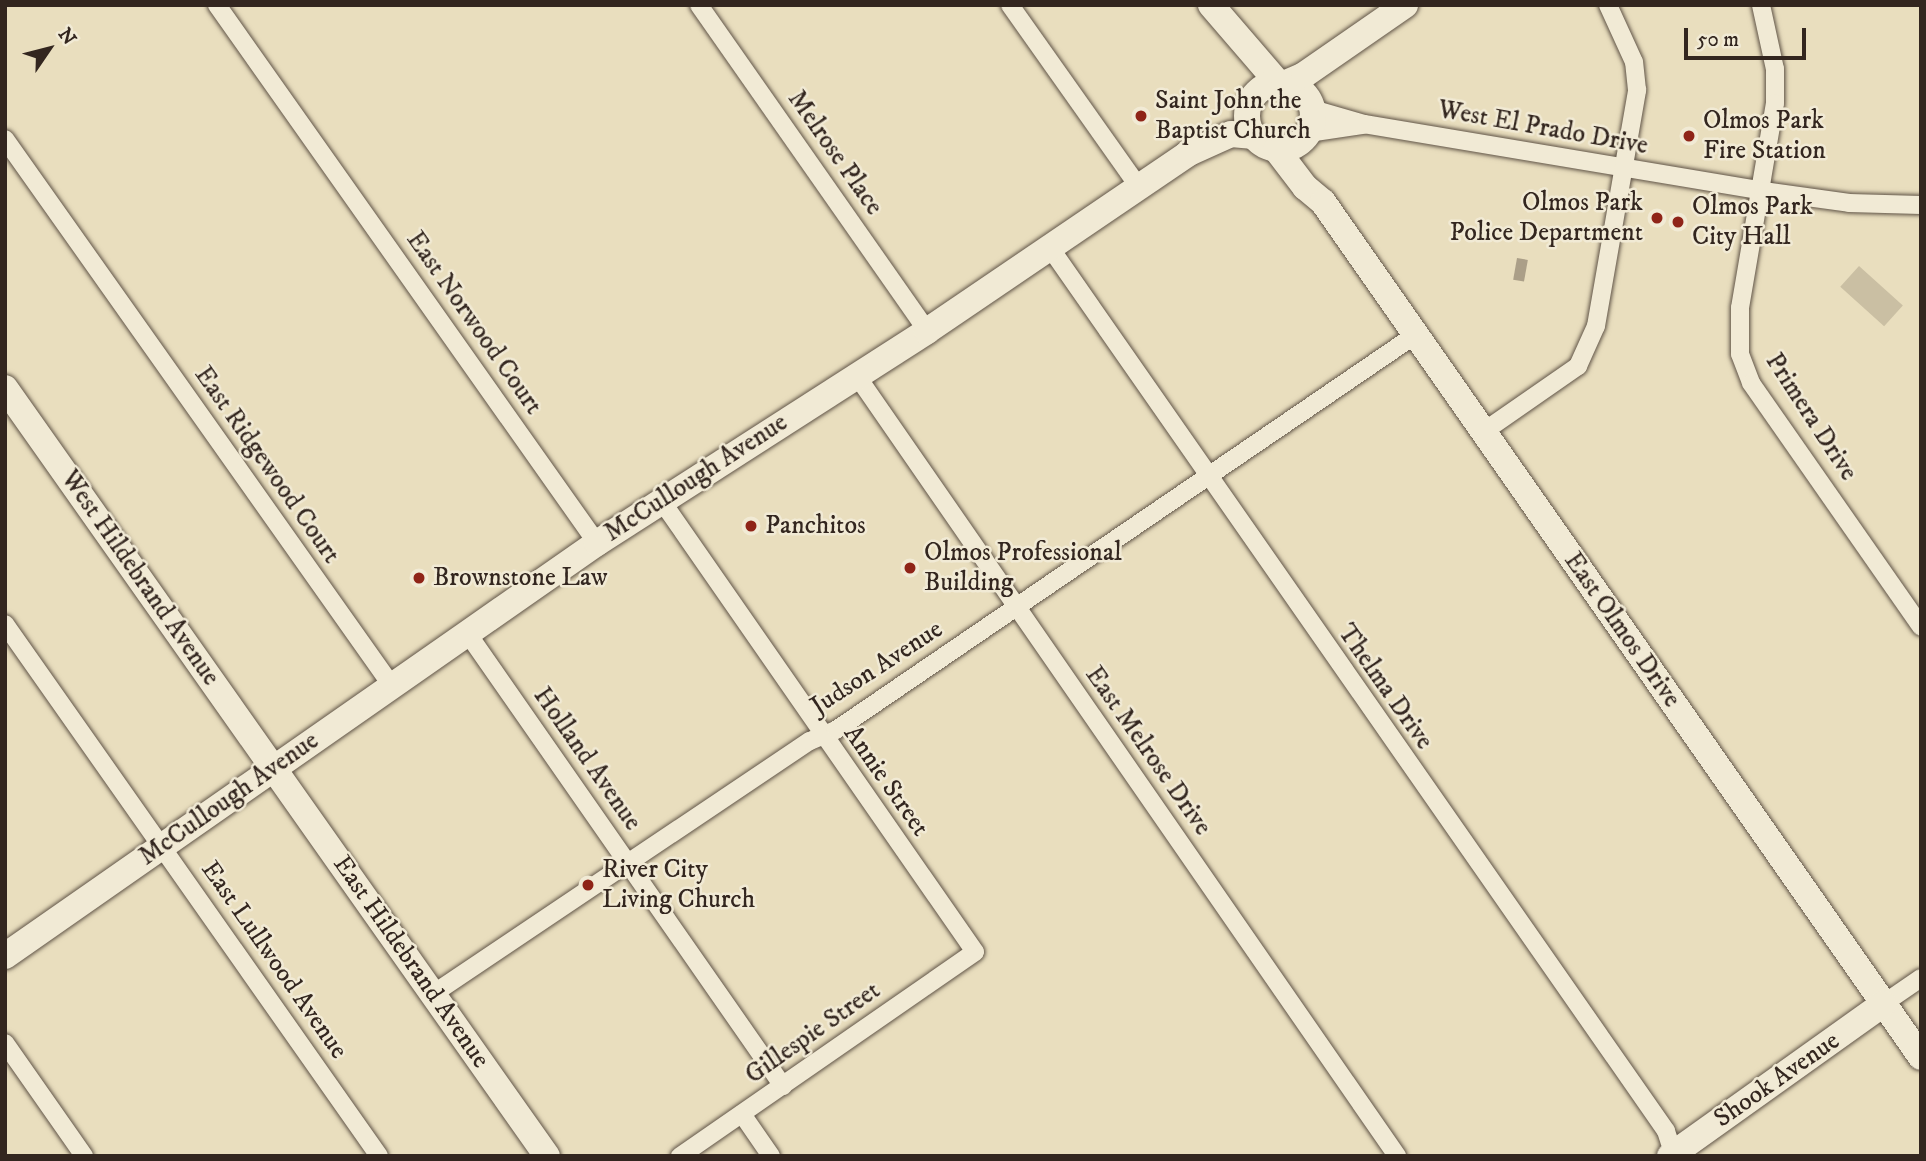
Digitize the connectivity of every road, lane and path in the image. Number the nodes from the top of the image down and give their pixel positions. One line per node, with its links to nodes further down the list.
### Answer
1 (217, 5): 29 (street, East Norwood Court)
2 (699, 5): 22 (street, Melrose Place)
3 (1010, 5): 17 (street)
4 (1211, 5): 8 (main road)
5 (1608, 5): 16 (street)
6 (1761, 5): 18 (street, Primera Drive)
7 (1401, 7): 9 (main road)
8 (1231, 33): 10 (main road); 11 (main road)
9 (1360, 37): 10 (main road); 12 (main road)
10 (1281, 84): 11 (main road); 12 (main road)
11 (1252, 100): 14 (main road); 15 (main road, McCullough Avenue)
12 (1309, 120): 14 (main road); 16 (street, West El Prado Drive); 19 (main road, East Olmos Drive)
13 (5, 139): 34 (street, East Ridgewood Court)
14 (1265, 142): 15 (main road, McCullough Avenue); 19 (main road, East Olmos Drive)
15 (1187, 154): 17 (main road, McCullough Avenue)
16 (1622, 167): 18 (street, West El Prado Drive); 26 (street)
17 (1139, 187): 21 (main road, McCullough Avenue)
18 (1763, 191): 20 (street, West El Prado Drive); 32 (street, Primera Drive)
19 (1323, 202): 23 (main road, East Olmos Drive)
20 (1921, 205)
21 (1051, 249): 22 (main road, McCullough Avenue); 27 (street, Thelma Drive)
22 (927, 331): 24 (main road, McCullough Avenue)
23 (1415, 335): 26 (main road, East Olmos Drive); 27 (street, Judson Avenue)
24 (857, 376): 28 (main road, McCullough Avenue); 30 (street, East Melrose Drive)
25 (5, 388): 36 (main road, West Hildebrand Avenue)
26 (1483, 432): 43 (main road, East Olmos Drive)
27 (1206, 477): 30 (street, Judson Avenue); 48 (street, Thelma Drive)
28 (661, 500): 29 (main road, McCullough Avenue); 35 (street, Annie Street)
29 (597, 543): 33 (main road, McCullough Avenue)
30 (1017, 607): 35 (street, Judson Avenue); 54 (street, East Melrose Drive)
31 (5, 624): 37 (street, East Lullwood Avenue)
32 (1921, 626)
33 (468, 634): 34 (main road, McCullough Avenue); 38 (street, Holland Avenue)
34 (392, 686): 36 (main road, McCullough Avenue)
35 (822, 736): 38 (street, Judson Avenue); 39 (street, Annie Street)
36 (275, 767): 37 (main road, McCullough Avenue); 42 (main road, East Hildebrand Avenue)
37 (162, 845): 40 (main road, McCullough Avenue); 50 (street, East Lullwood Avenue)
38 (628, 864): 42 (street, Judson Avenue); 46 (street, Holland Avenue)
39 (975, 952): 46 (street, Gillespie Street)
40 (5, 956)
41 (1921, 978): 43 (street)
42 (433, 994): 51 (main road, East Hildebrand Avenue)
43 (1884, 1004): 45 (main road, East Olmos Drive); 48 (main road, Shook Avenue)
44 (5, 1043): 49 (street)
45 (1921, 1057)
46 (783, 1086): 47 (street, Gillespie Street)
47 (742, 1114): 52 (street, Gillespie Street); 53 (street)
48 (1672, 1155)
49 (84, 1156)
50 (379, 1156)
51 (547, 1156)
52 (680, 1156)
53 (771, 1156)
54 (1397, 1156)

